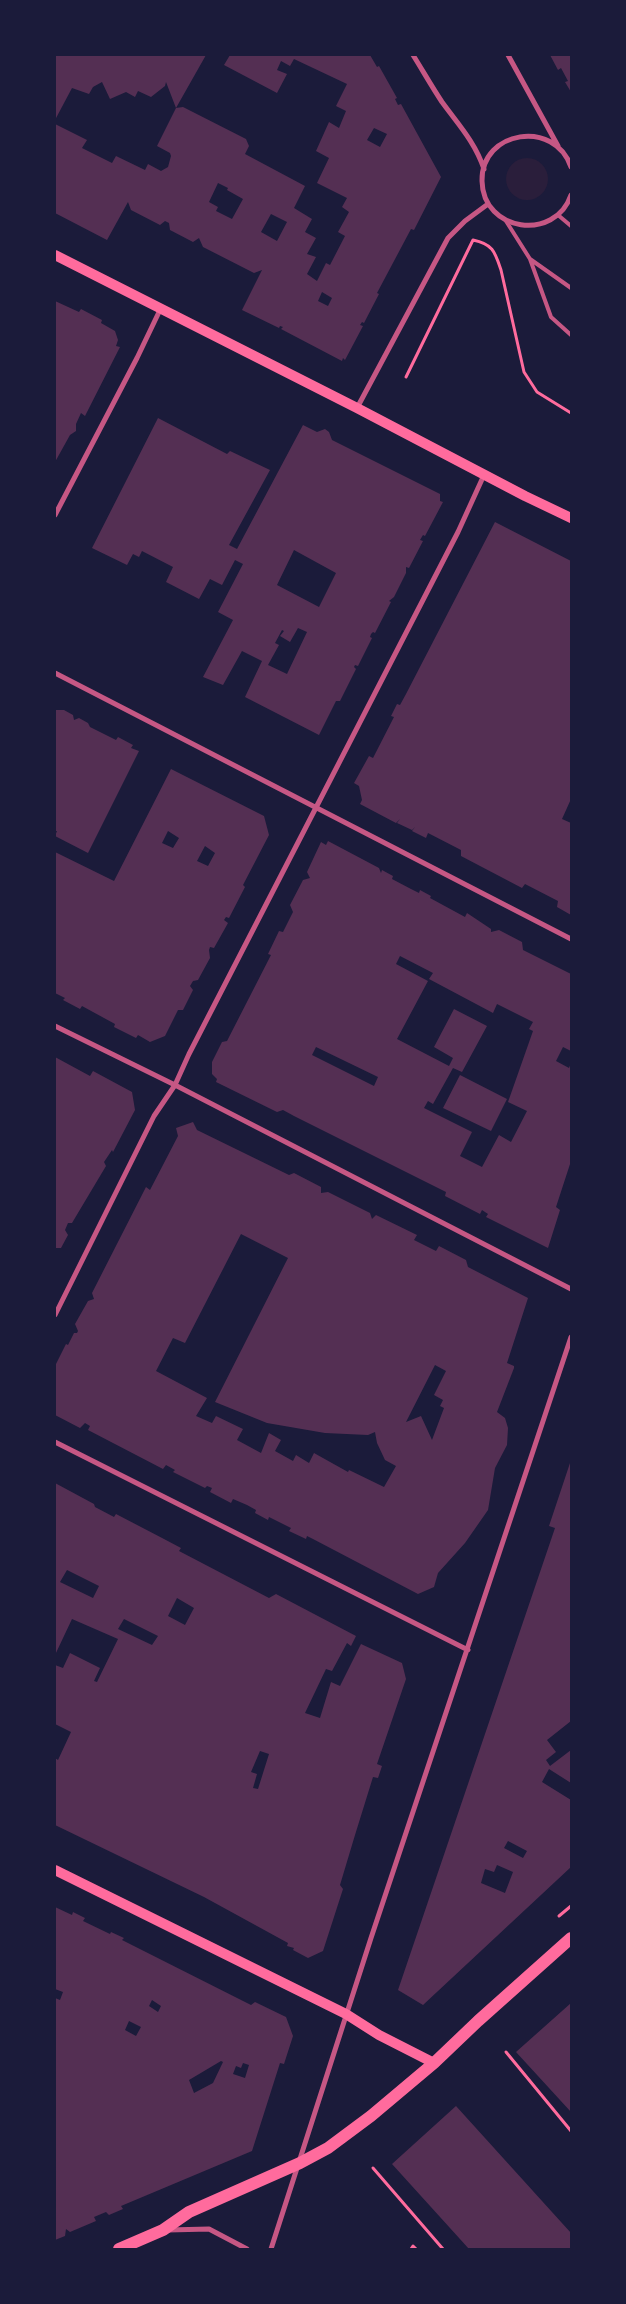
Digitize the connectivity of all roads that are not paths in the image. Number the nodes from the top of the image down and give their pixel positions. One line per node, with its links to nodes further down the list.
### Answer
1 (413, 55): 5 (street)
2 (508, 55): 3 (street)
3 (558, 146): 4 (street); 5 (street)
4 (571, 166)
5 (484, 168): 7 (street)
6 (571, 195): 8 (street)
7 (488, 204): 9 (street); 16 (street)
8 (558, 215): 9 (street); 10 (lane)
9 (506, 221): 12 (lane)
10 (571, 226)
11 (55, 255): 14 (main road)
12 (530, 259): 13 (lane); 15 (lane)
13 (571, 288)
14 (160, 310): 16 (main road); 18 (street)
15 (571, 335)
16 (356, 408): 17 (main road)
17 (484, 475): 19 (main road); 21 (street)
18 (55, 515)
19 (571, 518)
20 (55, 673): 21 (street)
21 (316, 807): 22 (street); 24 (street)
22 (571, 939)
23 (55, 1026): 24 (street)
24 (175, 1085): 25 (street); 26 (street)
25 (571, 1289)
26 (55, 1315)
27 (571, 1337): 29 (street)
28 (55, 1442): 29 (street)
29 (468, 1650): 32 (street)
30 (55, 1870): 32 (main road)
31 (571, 1938): 33 (main road)
32 (346, 2014): 33 (main road); 34 (street)
33 (434, 2063): 34 (main road)
34 (300, 2163): 35 (main road); 38 (street)
35 (163, 2230): 36 (main road); 37 (street)
36 (119, 2249)
37 (247, 2249)
38 (271, 2249)

